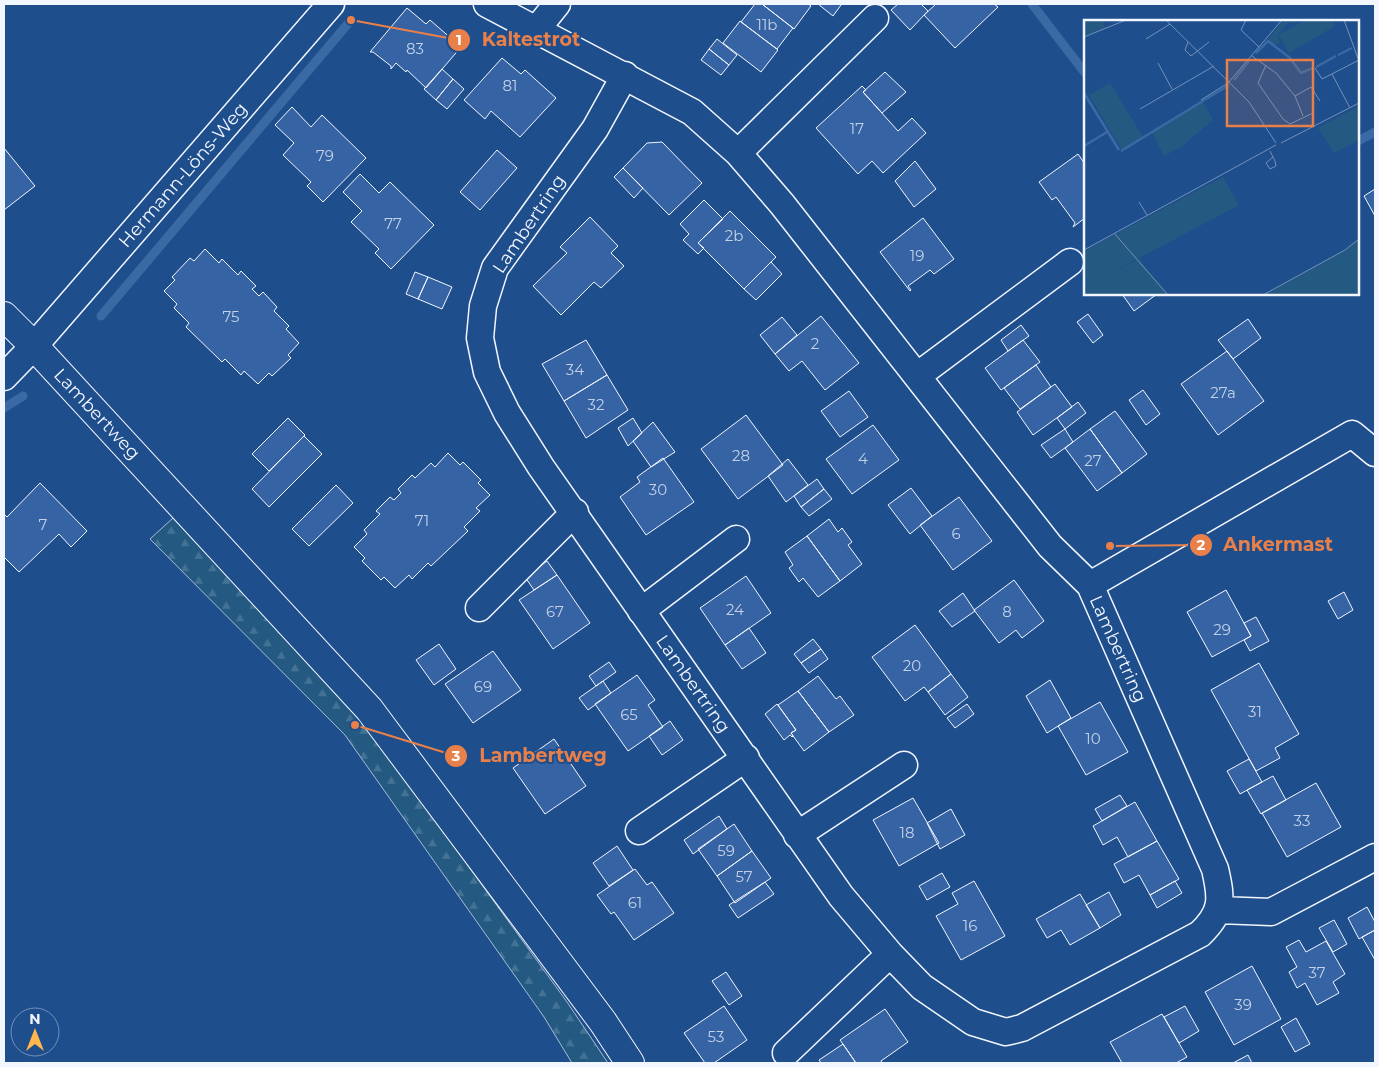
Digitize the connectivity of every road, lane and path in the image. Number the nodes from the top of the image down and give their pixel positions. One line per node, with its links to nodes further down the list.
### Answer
1 (331, 4): 10 (street, Hermann-Löns-Weg)
2 (487, 4): 5 (street, Lambertring)
3 (557, 4): 5 (street)
4 (875, 18): 7 (street)
5 (536, 29): 6 (street, Lambertring)
6 (625, 75): 7 (street, Lambertring); 14 (street, Lambertring)
7 (738, 153): 11 (street, Lambertring)
8 (1070, 262): 11 (street)
9 (4, 316): 10 (street, Lambertweg)
10 (34, 346): 12 (street); 27 (street, Lambertweg)
11 (917, 376): 16 (street, Lambertring)
12 (4, 378)
13 (1375, 453): 16 (street)
14 (574, 512): 17 (street); 18 (street, Lambertring)
15 (736, 539): 18 (street)
16 (1090, 586): 24 (street, Lambertring)
17 (479, 608)
18 (641, 611): 19 (street, Lambertring)
19 (746, 758): 21 (street); 22 (street, Lambertring)
20 (904, 764): 22 (street)
21 (639, 831)
22 (797, 835): 25 (street, Lambertring)
23 (1375, 857): 24 (street)
24 (1219, 910): 25 (street, Lambertring)
25 (890, 954): 26 (street)
26 (786, 1053)
27 (630, 1063)

